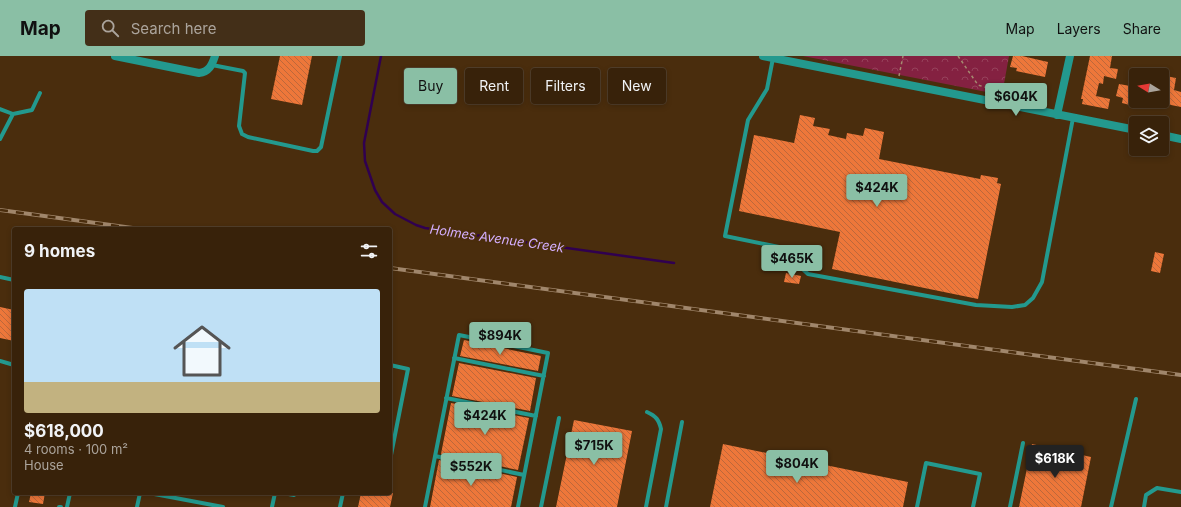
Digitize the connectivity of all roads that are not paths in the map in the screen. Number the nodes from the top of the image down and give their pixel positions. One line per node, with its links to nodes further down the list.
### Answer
1 (116, 56): 7 (street)
2 (215, 56): 7 (street)
3 (340, 56): 7 (lane)
4 (762, 56): 6 (street)
5 (1070, 56): 11 (street)
6 (773, 58): 11 (street); 12 (lane)
7 (212, 65)
8 (40, 93): 10 (lane)
9 (0, 109): 10 (lane)
10 (14, 114): 15 (lane)
11 (1057, 115): 12 (street)
12 (1073, 118): 13 (street)
13 (1129, 129)
14 (1169, 136): 16 (street)
15 (0, 139)
16 (1181, 139)
17 (0, 277): 18 (lane)
18 (12, 280)
19 (454, 358): 23 (lane); 23 (lane); 24 (lane)
20 (0, 362): 21 (lane)
21 (12, 365)
22 (392, 365): 31 (lane)
23 (544, 376): 27 (lane)
24 (446, 398): 27 (lane); 32 (lane)
25 (1136, 399): 55 (lane)
26 (647, 412): 50 (lane)
27 (536, 416): 33 (lane)
28 (560, 418): 49 (lane)
29 (682, 422): 51 (lane)
30 (1023, 443): 54 (lane)
31 (392, 450)
32 (435, 456): 33 (lane); 47 (lane)
33 (524, 475): 48 (lane)
34 (1181, 492): 56 (lane)
35 (18, 495): 41 (lane)
36 (70, 495): 42 (lane)
37 (140, 495): 43 (lane)
38 (160, 495): 44 (lane)
39 (275, 495): 45 (lane)
40 (343, 495): 46 (lane)
41 (15, 507)
42 (67, 507)
43 (137, 507)
44 (223, 507)
45 (272, 507)
46 (340, 507)
47 (426, 507)
48 (518, 507)
49 (541, 507)
50 (646, 507)
51 (666, 507)
52 (917, 507): 53 (lane)
53 (973, 507)
54 (1010, 507)
55 (1111, 507)
56 (1144, 507)

